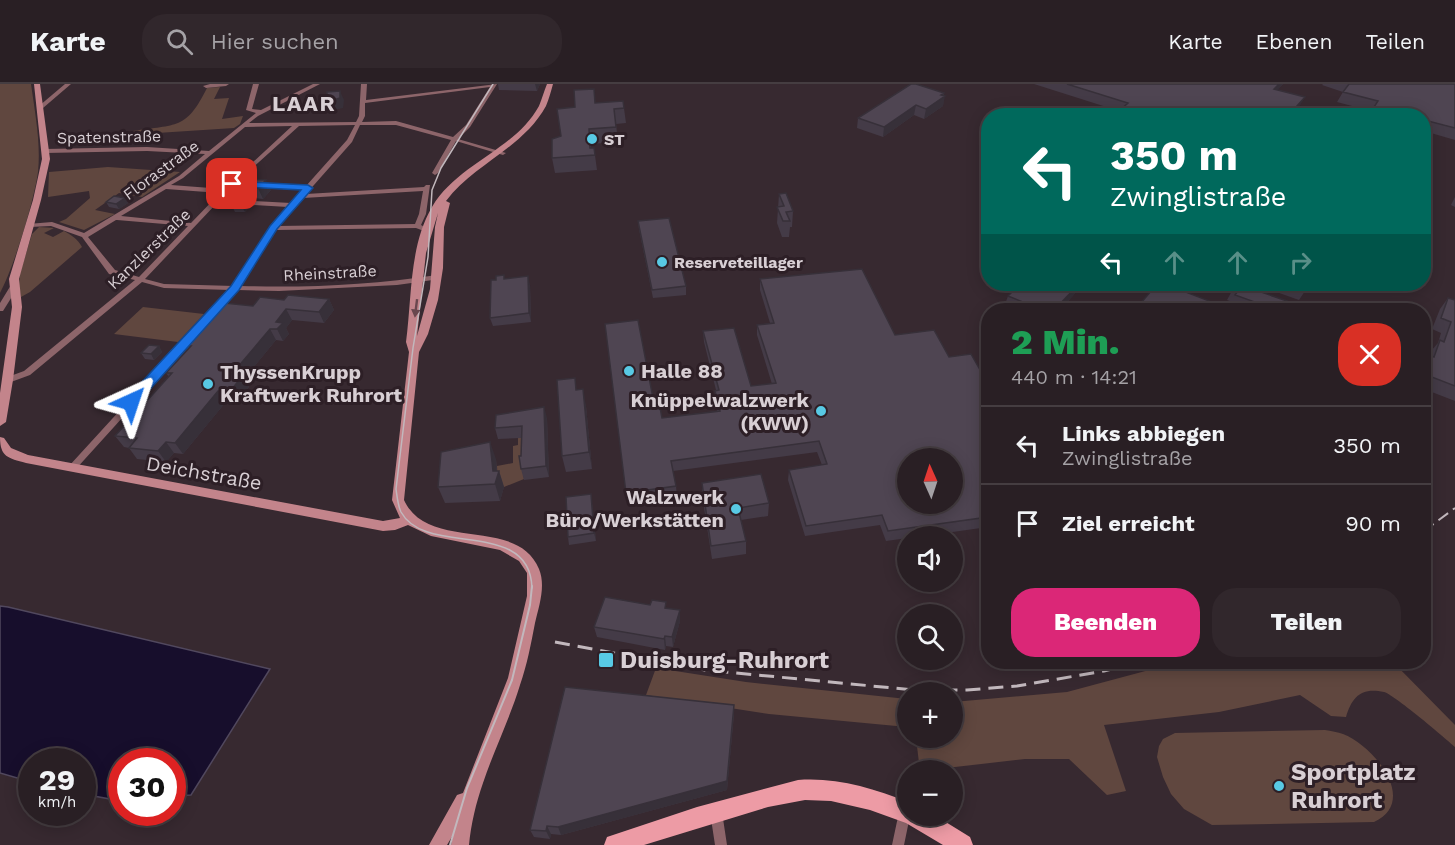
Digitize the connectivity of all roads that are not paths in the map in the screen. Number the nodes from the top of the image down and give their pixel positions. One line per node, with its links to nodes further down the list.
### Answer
1 (37, 84): 14 (main road)
2 (68, 84): 14 (street)
3 (226, 84): 11 (street)
4 (256, 84): 15 (street)
5 (317, 84): 15 (street, Florastraße)
6 (363, 84): 13 (street)
7 (429, 84): 12 (street)
8 (494, 84): 12 (street); 19 (street)
9 (550, 84): 21 (main road)
10 (557, 84): 21 (main road)
11 (206, 86)
12 (433, 93): 13 (street)
13 (364, 102): 16 (street)
14 (41, 107): 20 (main road)
15 (261, 112): 18 (street, Florastraße)
16 (359, 122): 17 (street); 19 (street); 28 (street)
17 (298, 124): 18 (street); 24 (street, Kanzlerstraße)
18 (243, 125): 22 (street, Florastraße)
19 (454, 139): 21 (street); 23 (street)
20 (45, 151): 22 (street, Spatenstraße); 34 (main road)
21 (499, 152): 37 (main road); 39 (main road)
22 (209, 153): 27 (street, Florastraße)
23 (435, 173)
24 (232, 184): 25 (street); 29 (street, Kanzlerstraße)
25 (242, 184)
26 (252, 185): 28 (street)
27 (166, 187): 29 (street); 33 (street, Florastraße)
28 (308, 188): 30 (street)
29 (225, 191): 31 (street, Kanzlerstraße)
30 (301, 196): 32 (street); 37 (street)
31 (215, 201): 32 (street); 35 (street, Kanzlerstraße)
32 (292, 205): 36 (street)
33 (117, 218): 35 (street); 38 (street, Florastraße)
34 (30, 225): 38 (street); 42 (main road)
35 (193, 225): 40 (street, Kanzlerstraße)
36 (273, 228): 37 (street); 43 (street)
37 (421, 228): 41 (main road)
38 (84, 236): 40 (street, Rheinstraße)
39 (437, 273): 41 (street, Rheinstraße); 46 (main road)
40 (140, 280): 43 (street, Rheinstraße); 47 (street, Kanzlerstraße)
41 (419, 280): 43 (street, Rheinstraße); 46 (main road, one-way to 46)
42 (14, 287): 44 (main road); 45 (street)
43 (236, 288): 50 (street)
44 (17, 308): 45 (street); 47 (main road)
45 (0, 310)
46 (414, 352): 51 (main road)
47 (8, 380): 48 (main road)
48 (0, 422)
49 (0, 441): 50 (main road, Deichstraße)
50 (72, 468): 51 (main road, Deichstraße)
51 (407, 520): 52 (main road)
52 (481, 765): 54 (main road); 60 (main road)
53 (897, 810): 55 (main road)
54 (458, 811): 58 (main road); 59 (main road)
55 (716, 812): 61 (main road); 62 (street)
56 (905, 826): 63 (street)
57 (935, 826): 64 (main road)
58 (438, 845)
59 (446, 845)
60 (460, 845)
61 (615, 845)
62 (721, 845)
63 (898, 845)
64 (962, 845)

